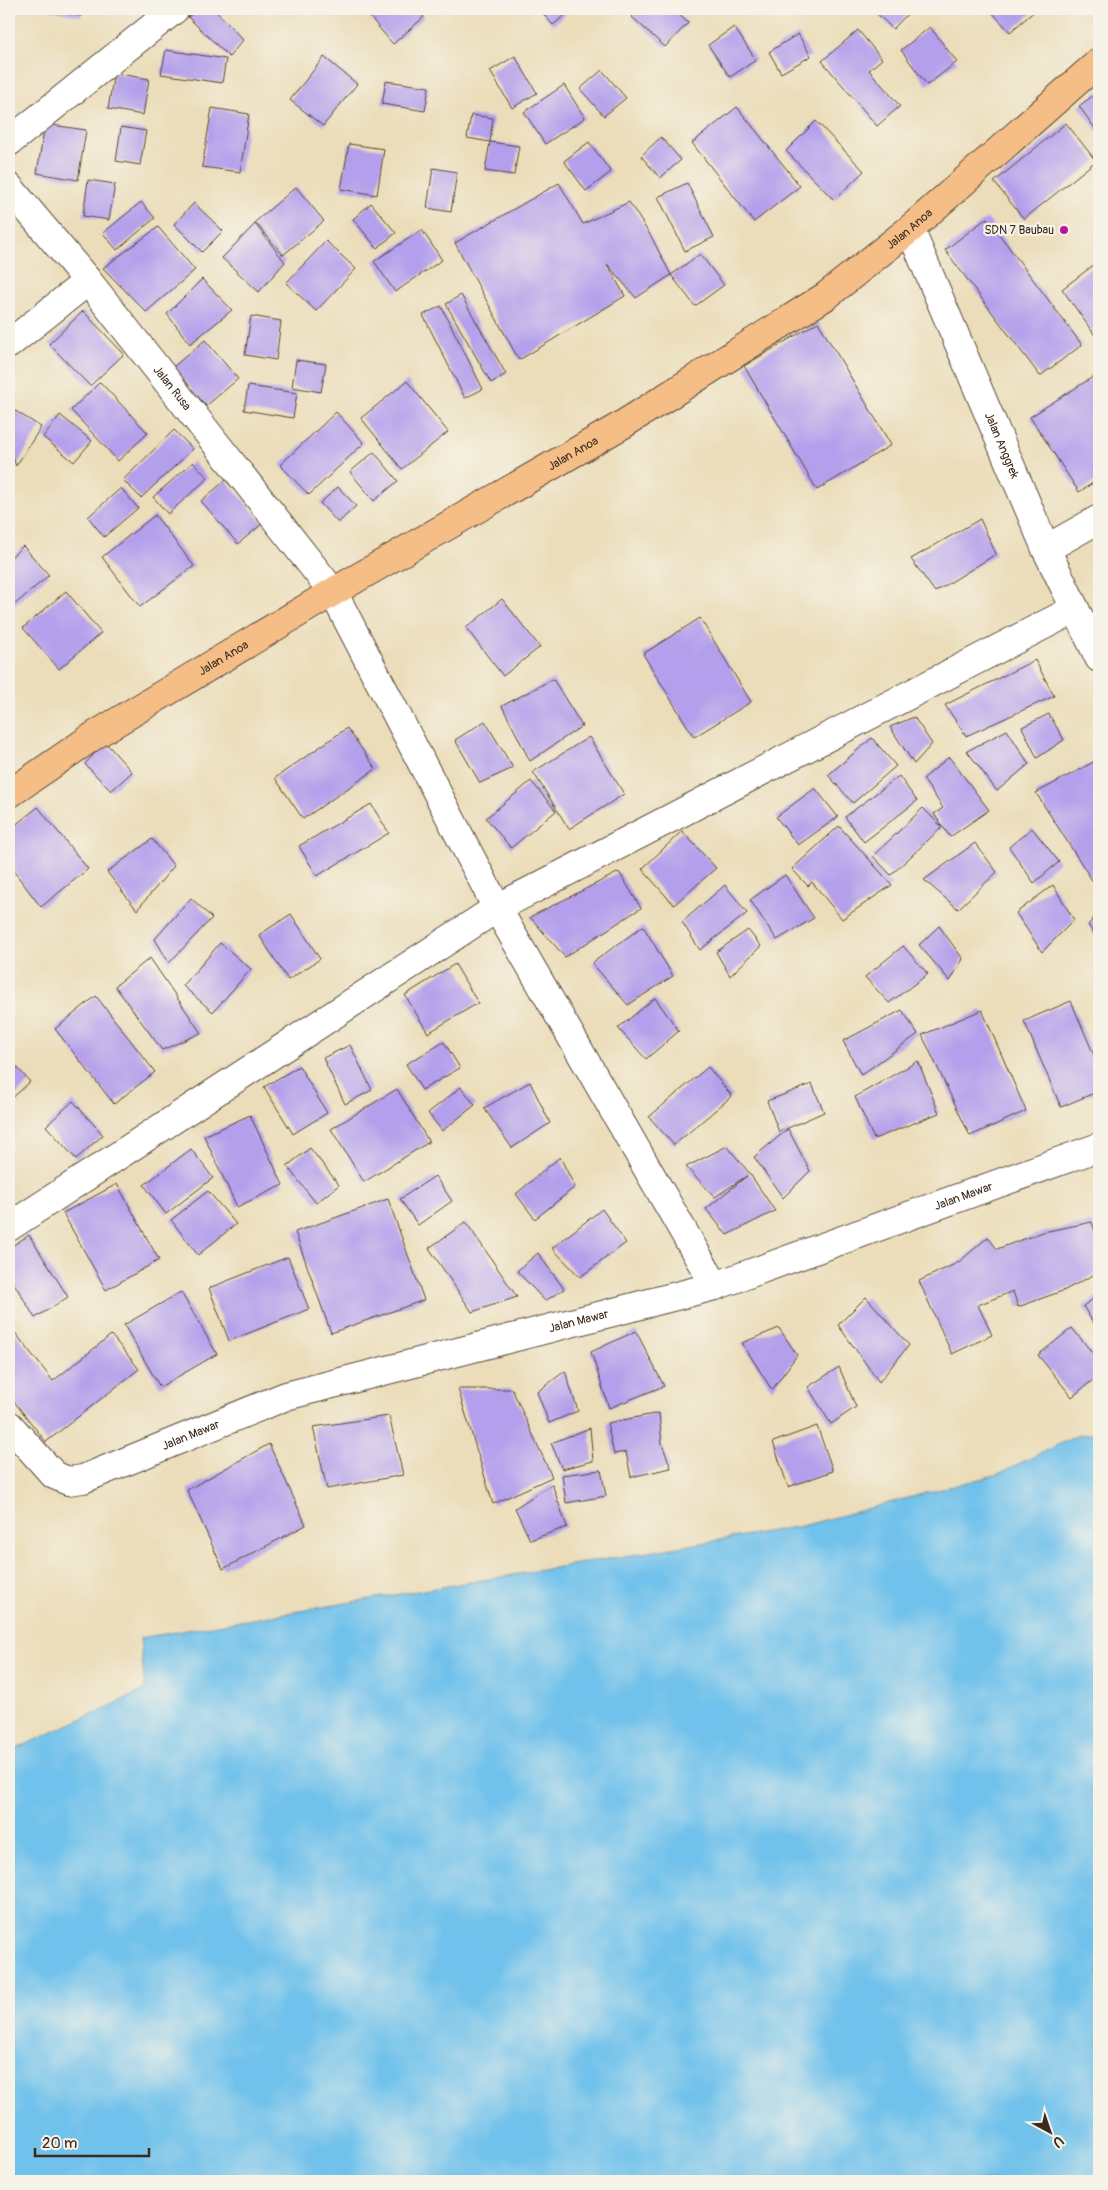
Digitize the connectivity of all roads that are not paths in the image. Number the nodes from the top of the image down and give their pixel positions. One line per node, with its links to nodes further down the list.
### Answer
1 (174, 9): 3 (street)
2 (1099, 62): 5 (highway, Jalan Anoa)
3 (9, 142)
4 (9, 187): 6 (street, Jalan Rusa)
5 (910, 229): 9 (street, Jalan Anggrek); 10 (highway, Jalan Anoa)
6 (88, 281): 7 (street); 10 (street, Jalan Rusa)
7 (9, 344)
8 (1099, 519): 9 (street)
9 (1046, 549): 11 (street, Jalan Anggrek)
10 (333, 592): 13 (highway, Jalan Anoa); 14 (street, Jalan Rusa)
11 (1075, 609): 12 (street, Jalan Anggrek); 14 (street)
12 (1099, 658)
13 (9, 794)
14 (497, 908): 16 (street); 17 (street, Jalan Rusa)
15 (1099, 1147): 17 (street, Jalan Mawar)
16 (9, 1228)
17 (715, 1286): 18 (street, Jalan Mawar)
18 (9, 1425)

